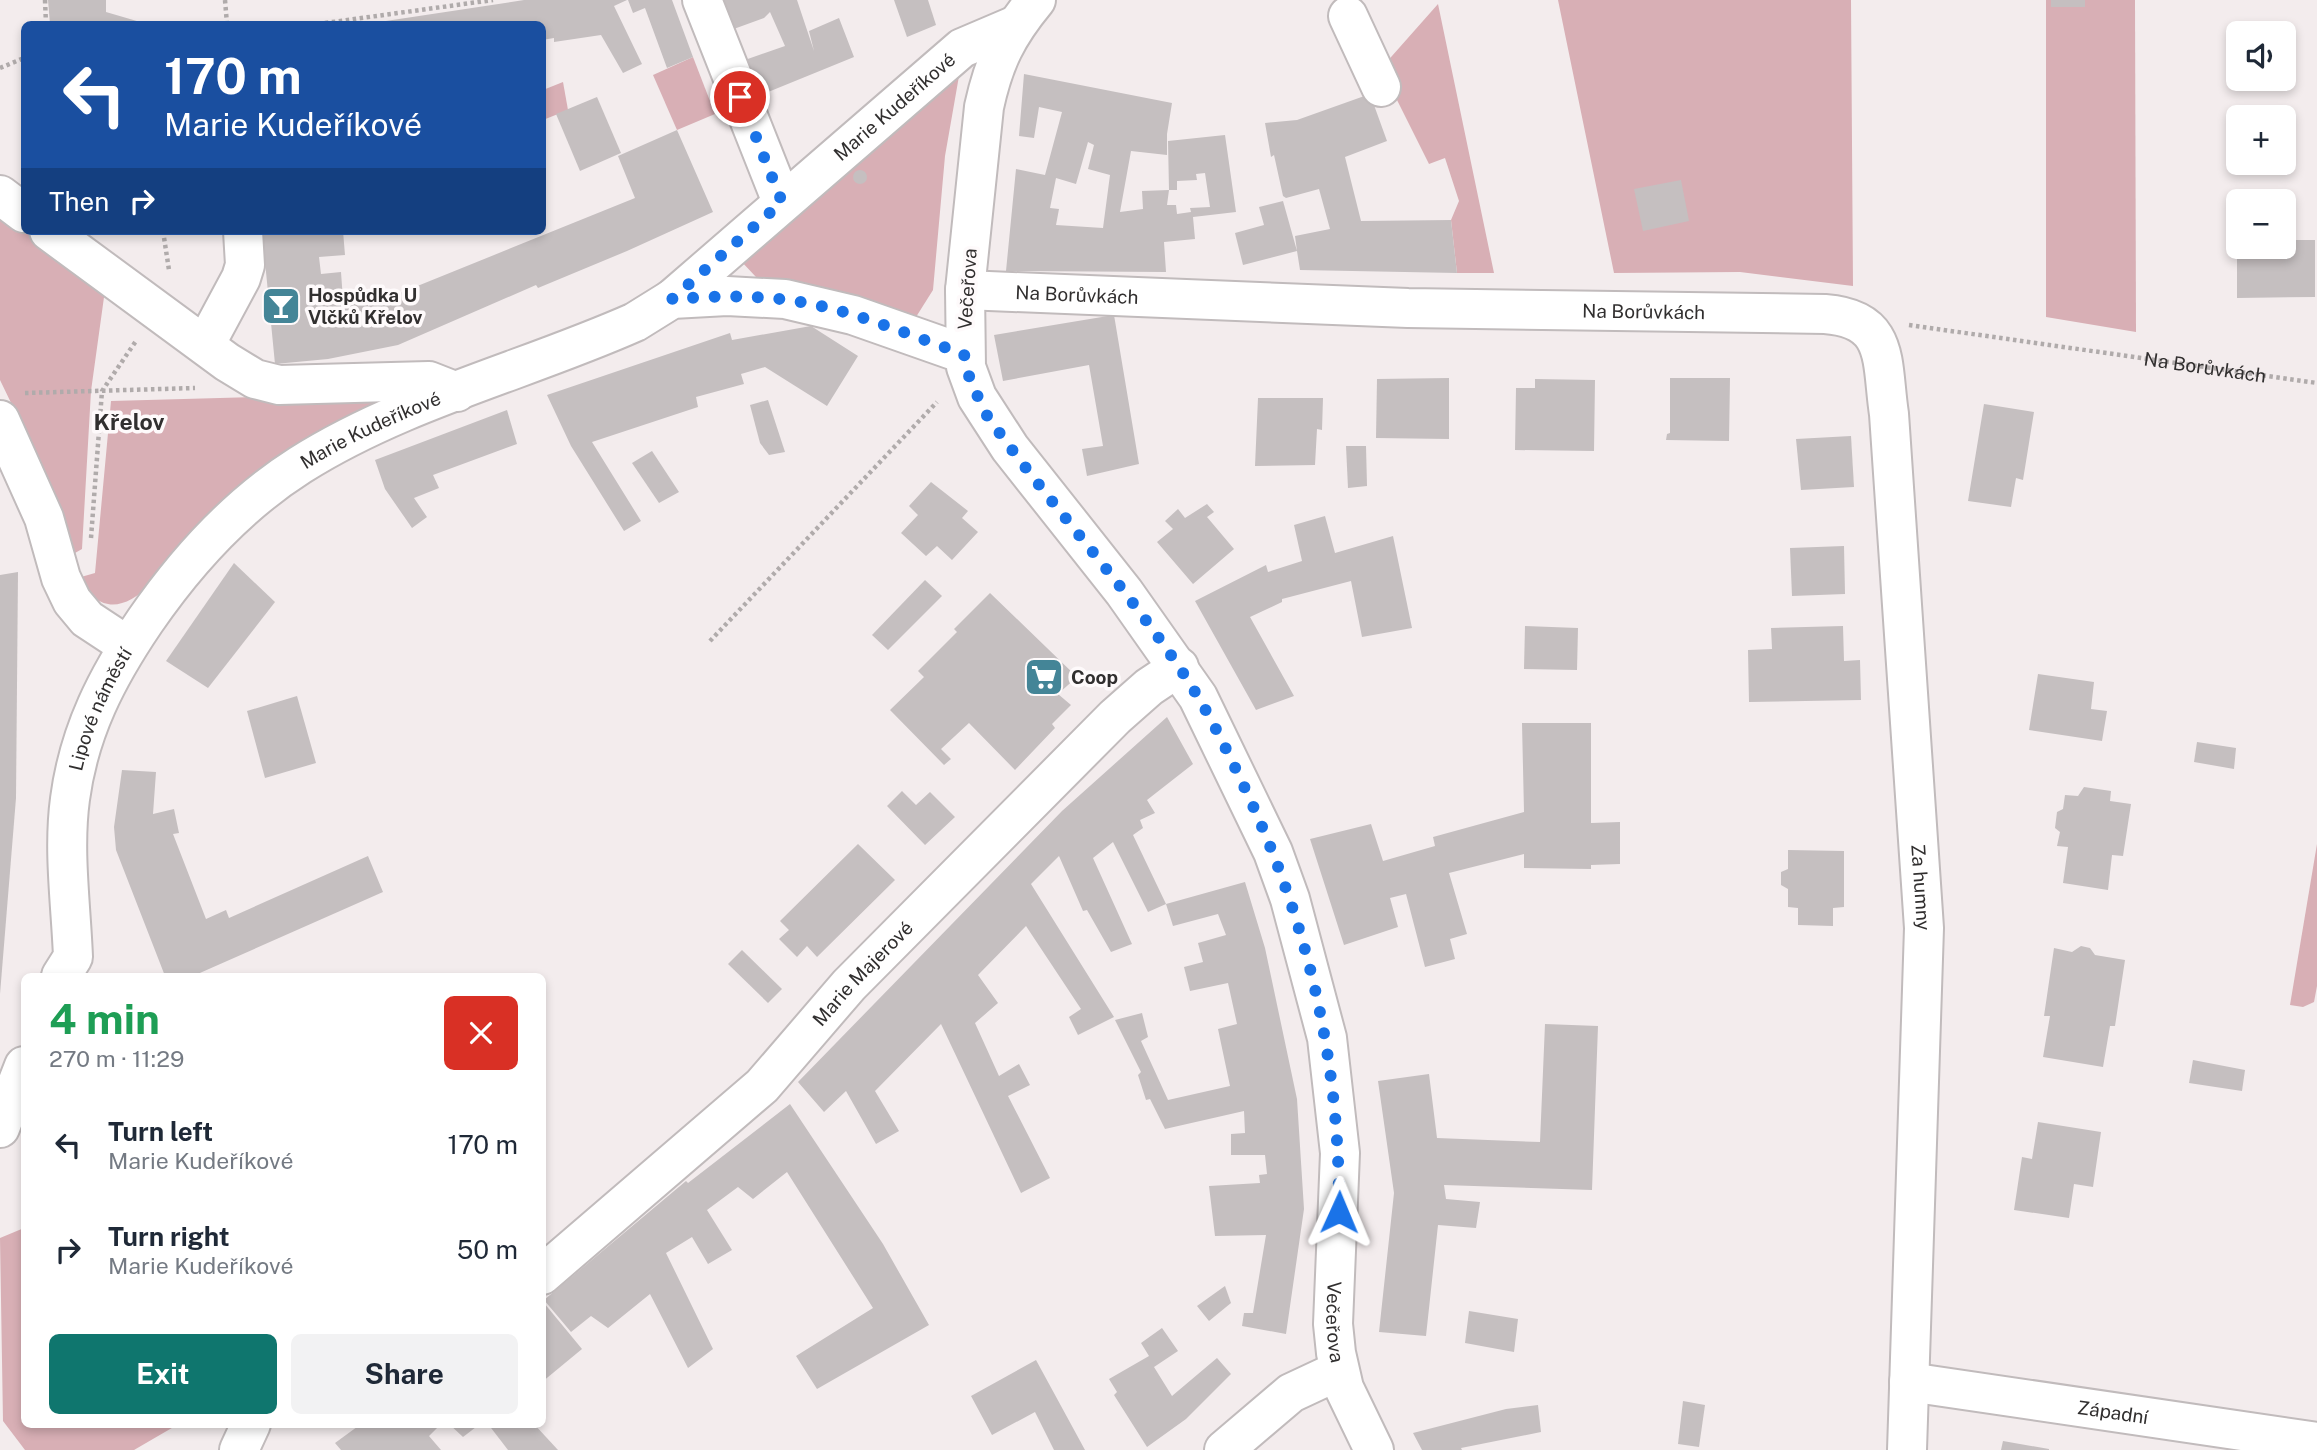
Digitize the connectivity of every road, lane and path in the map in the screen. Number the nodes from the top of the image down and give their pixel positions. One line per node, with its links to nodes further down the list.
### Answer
1 (45, 0): 7 (path)
2 (225, 0): 8 (path)
3 (494, 0): 9 (path)
4 (702, 0): 14 (street)
5 (1019, 8): 14 (street, Marie Kudeříkové); 20 (street, Večeřova)
6 (1348, 16): 12 (street)
7 (46, 21)
8 (227, 21)
9 (339, 21)
10 (21, 59): 11 (path)
11 (0, 68)
12 (1381, 87)
13 (0, 195): 15 (street)
14 (782, 202): 21 (street, Marie Kudeříkové)
15 (21, 211)
16 (54, 235): 23 (street)
17 (164, 235): 19 (path)
18 (243, 235): 23 (street)
19 (168, 263)
20 (965, 290): 22 (street, Na Borůvkách); 24 (street, Večeřova)
21 (672, 299): 24 (street, Marie Kudeříkové); 28 (street, Marie Kudeříkové)
22 (1870, 328): 25 (path, Na Borůvkách); 39 (street, Za humny)
23 (205, 345): 28 (street)
24 (967, 367): 31 (path); 33 (street, Večeřova)
25 (2317, 383)
26 (197, 388): 27 (path)
27 (103, 391): 29 (path); 30 (path)
28 (457, 392): 32 (street, Marie Kudeříkové)
29 (7, 407): 32 (street, Lipové náměstí)
30 (90, 549)
31 (710, 641)
32 (128, 646): 34 (street, Lipové náměstí)
33 (1179, 667): 37 (street, Marie Majerové); 38 (street, Večeřova)
34 (75, 970)
35 (21, 1074): 36 (street)
36 (0, 1128)
37 (546, 1272)
38 (1338, 1370): 43 (street); 44 (street, Večeřova)
39 (1909, 1382): 41 (street, Západní); 45 (street, Za humny)
40 (249, 1428): 42 (street)
41 (2317, 1442)
42 (239, 1450)
43 (1224, 1450)
44 (1374, 1450)
45 (1907, 1450)

